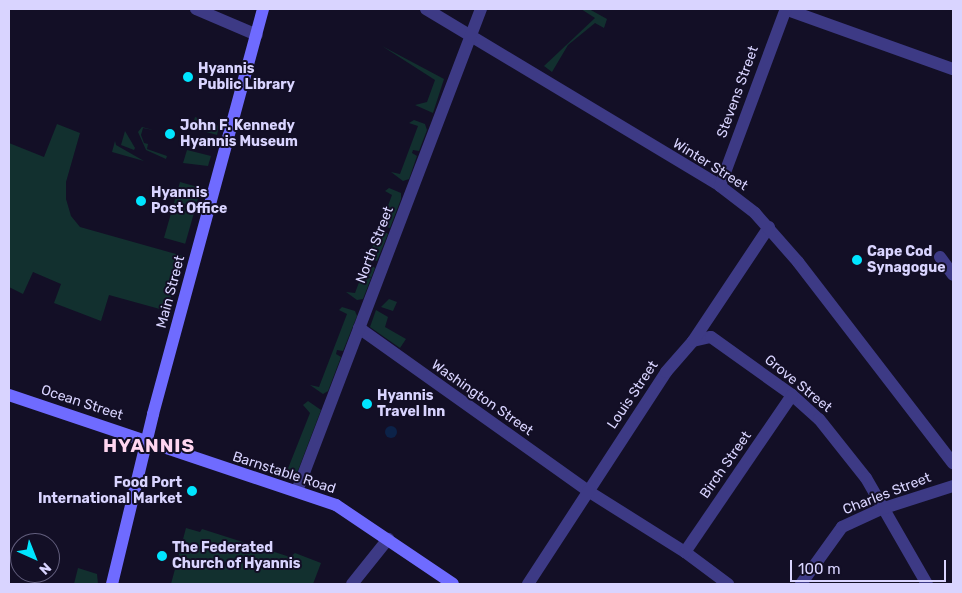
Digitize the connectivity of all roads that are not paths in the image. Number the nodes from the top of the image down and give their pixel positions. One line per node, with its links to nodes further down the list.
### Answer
1 (196, 9): 6 (street)
2 (263, 9): 6 (main road, Main Street)
3 (426, 9): 7 (street, Winter Street)
4 (480, 9): 7 (street, North Street)
5 (786, 9): 8 (street); 9 (street, Stevens Street)
6 (257, 35): 17 (main road, Main Street)
7 (470, 36): 9 (street, Winter Street); 13 (street, North Street)
8 (953, 69)
9 (720, 186): 10 (street, Winter Street)
10 (769, 227): 14 (street, Louis Street); 18 (street, Winter Street)
11 (940, 257): 12 (street)
12 (953, 274)
13 (359, 328): 20 (street, Washington Street); 21 (street, North Street)
14 (693, 341): 16 (street, Grove Street); 20 (street, Louis Street)
15 (9, 395): 17 (main road, Ocean Street)
16 (792, 395): 22 (street, Grove Street); 24 (street, Birch Street)
17 (147, 441): 21 (main road, Barnstable Road); 25 (main road, Main Street)
18 (953, 463)
19 (953, 486): 22 (street, Charles Street)
20 (588, 490): 24 (street, Washington Street); 28 (street, Louis Street)
21 (297, 491): 23 (main road, Barnstable Road)
22 (881, 509): 30 (street, Charles Street); 31 (street, Grove Street)
23 (388, 539): 26 (street); 27 (main road, Barnstable Road)
24 (685, 552): 29 (street, Washington Street)
25 (112, 584)
26 (352, 584)
27 (453, 584)
28 (528, 584)
29 (728, 584)
30 (801, 584)
31 (927, 584)

